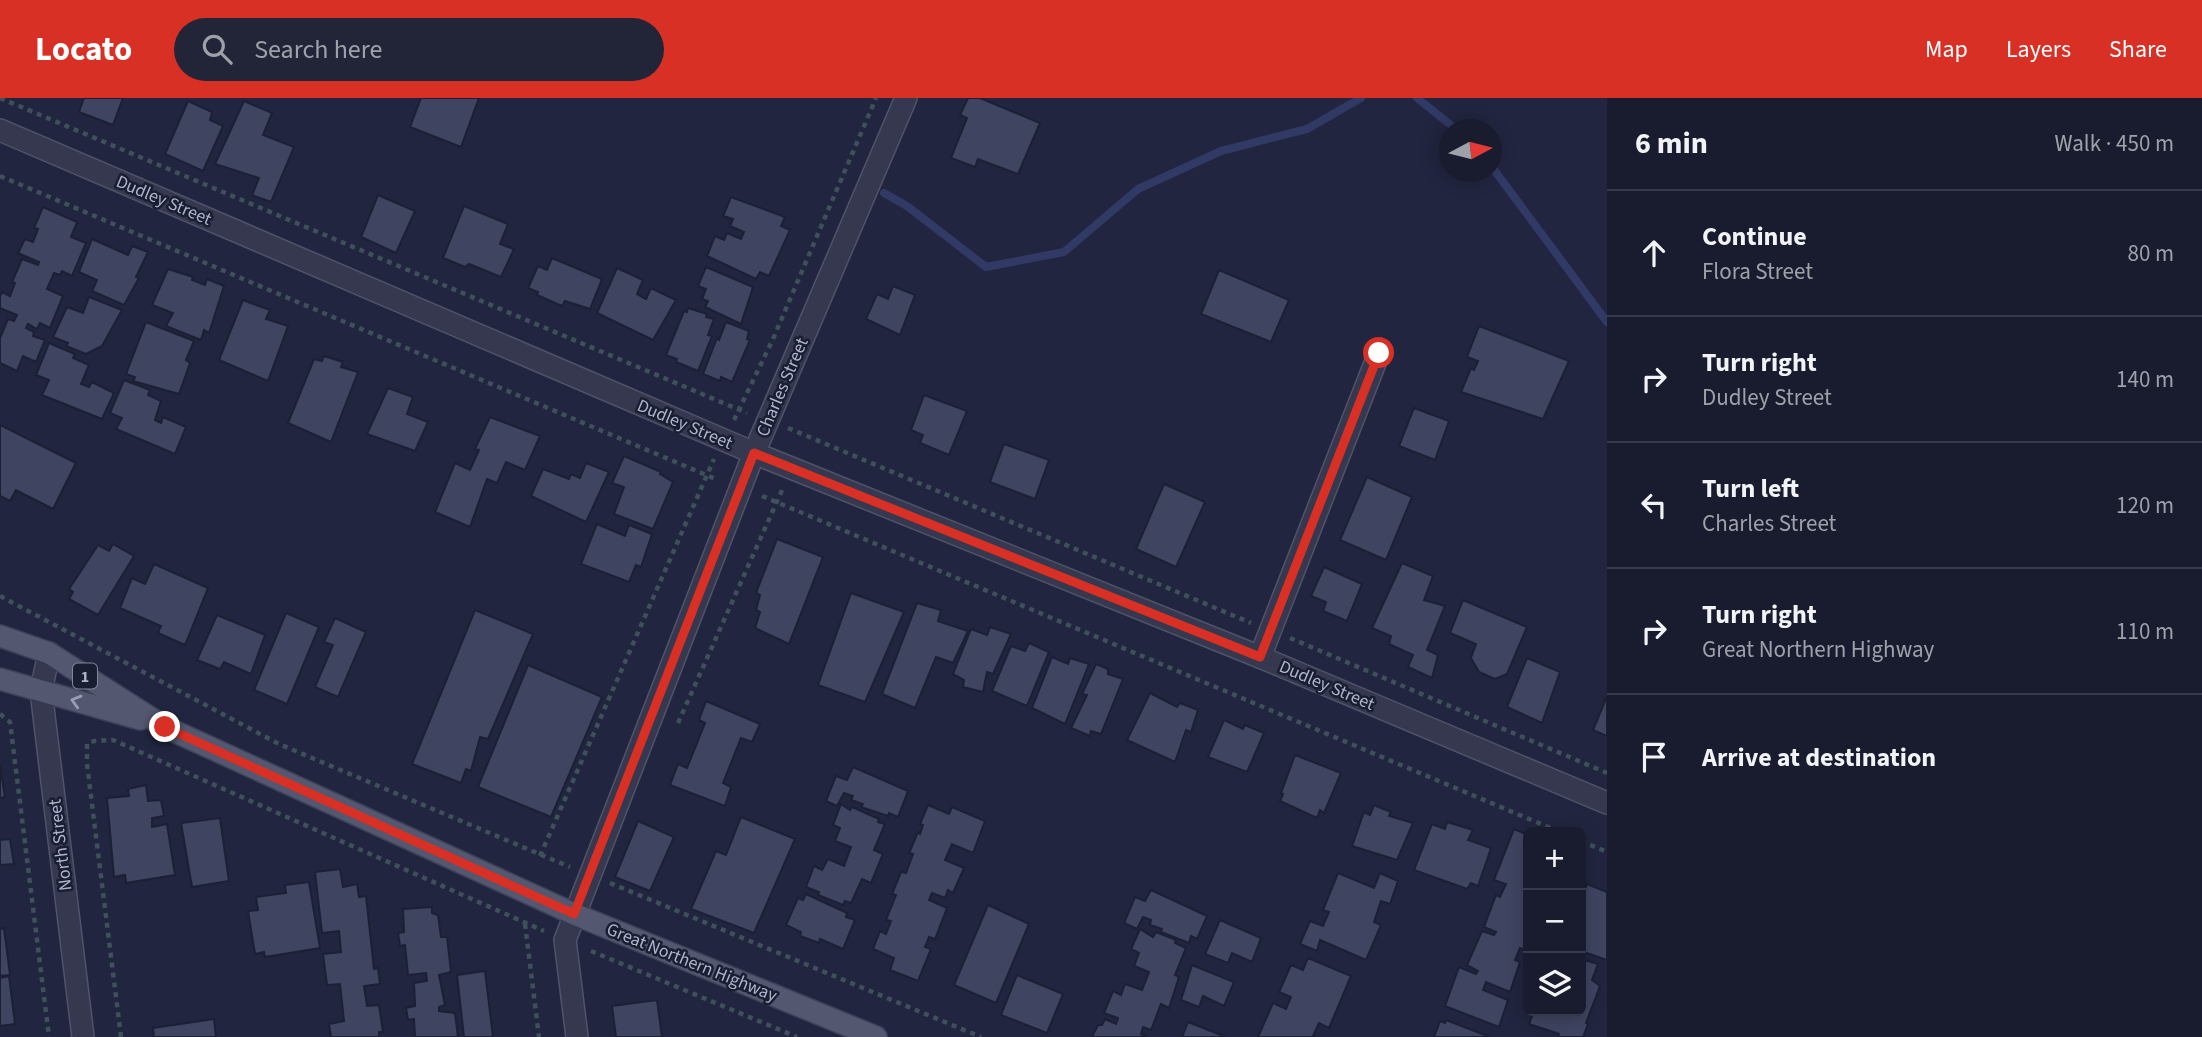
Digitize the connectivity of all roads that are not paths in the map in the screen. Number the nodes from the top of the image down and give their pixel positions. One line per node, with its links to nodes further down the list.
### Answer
1 (906, 98): 4 (street, Charles Street)
2 (0, 130): 4 (street, Dudley Street)
3 (1379, 353): 7 (street)
4 (754, 453): 7 (street, Dudley Street); 12 (street, Charles Street)
5 (0, 636): 6 (main road, Great Northern Highway / 1)
6 (49, 653): 9 (street, North Street); 10 (main road, Great Northern Highway / 1)
7 (1260, 657): 11 (street, Dudley Street)
8 (0, 679): 9 (main road, Great Northern Highway / 1)
9 (41, 691): 10 (main road, Great Northern Highway / 1, one-way to 9); 13 (street, North Street)
10 (165, 727): 12 (main road, Great Northern Highway / 1)
11 (1607, 803)
12 (574, 914): 14 (street, Charles Street); 15 (main road, Great Northern Highway / 1)
13 (83, 1037)
14 (577, 1037)
15 (876, 1037)

